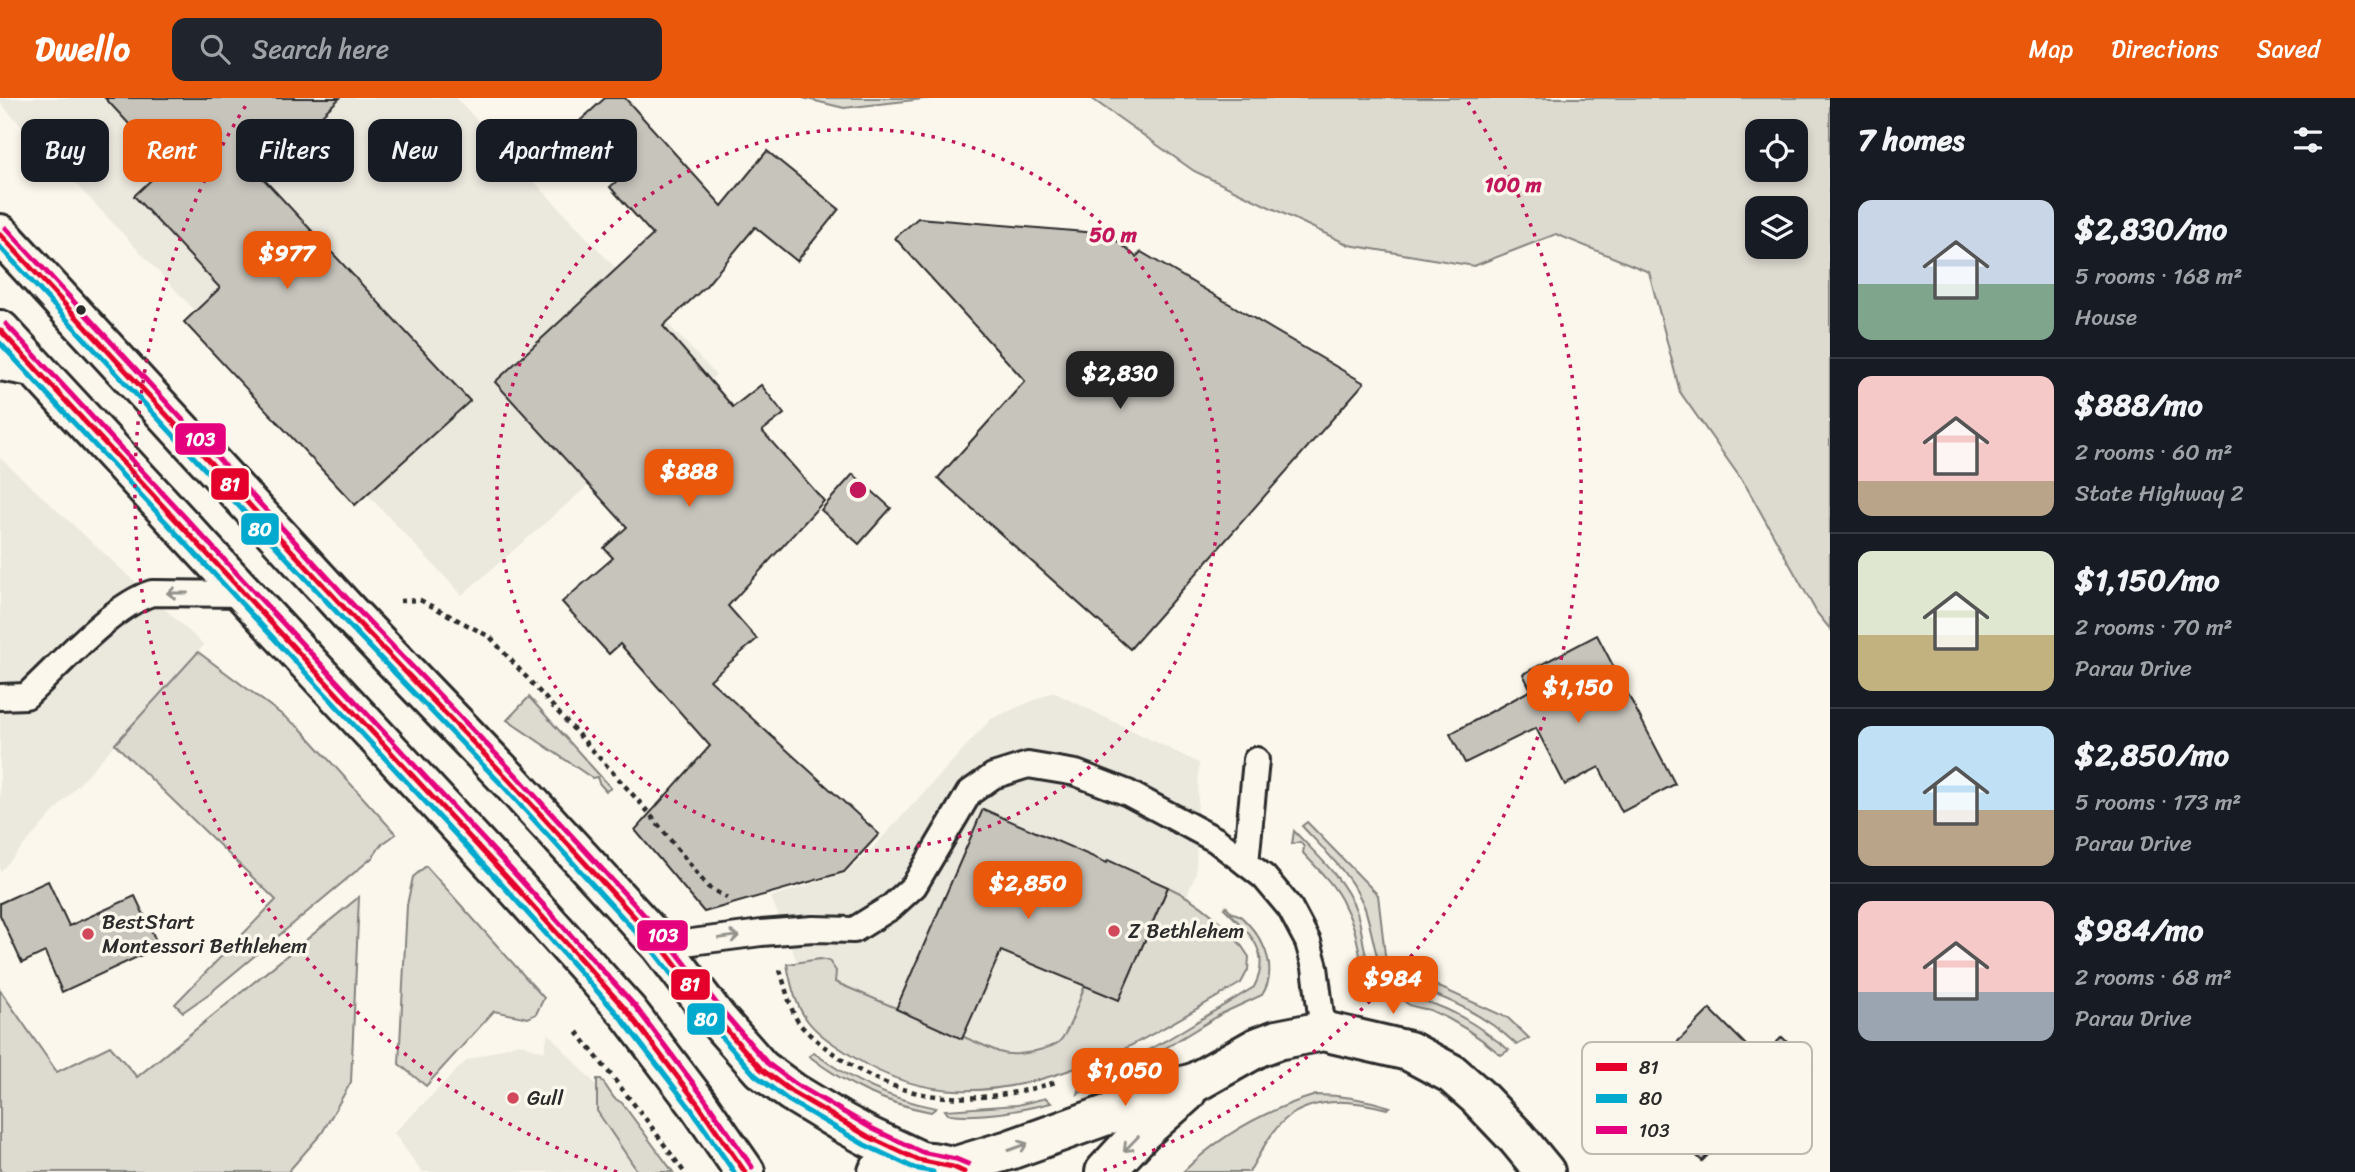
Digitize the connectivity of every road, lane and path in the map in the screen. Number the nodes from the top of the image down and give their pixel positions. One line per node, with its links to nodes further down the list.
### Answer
1 (0, 234): 11 (main road)
2 (0, 330): 4 (main road)
3 (0, 368): 4 (lane)
4 (42, 376): 5 (main road)
5 (245, 594): 7 (lane, one-way to 7); 19 (main road)
6 (420, 600): 10 (path)
7 (0, 697)
8 (1256, 760): 9 (lane)
9 (1246, 863): 11 (lane, one-way to 9); 13 (lane)
10 (735, 901)
11 (661, 946): 17 (main road)
12 (778, 965): 15 (path)
13 (1323, 1031): 16 (main road); 22 (main road)
14 (577, 1032): 18 (path)
15 (1058, 1082)
16 (1194, 1083): 17 (main road, one-way to 16); 21 (main road, one-way to 21)
17 (945, 1166): 20 (main road)
18 (684, 1172)
19 (745, 1172)
20 (878, 1172)
21 (1105, 1172)
22 (1545, 1172)

